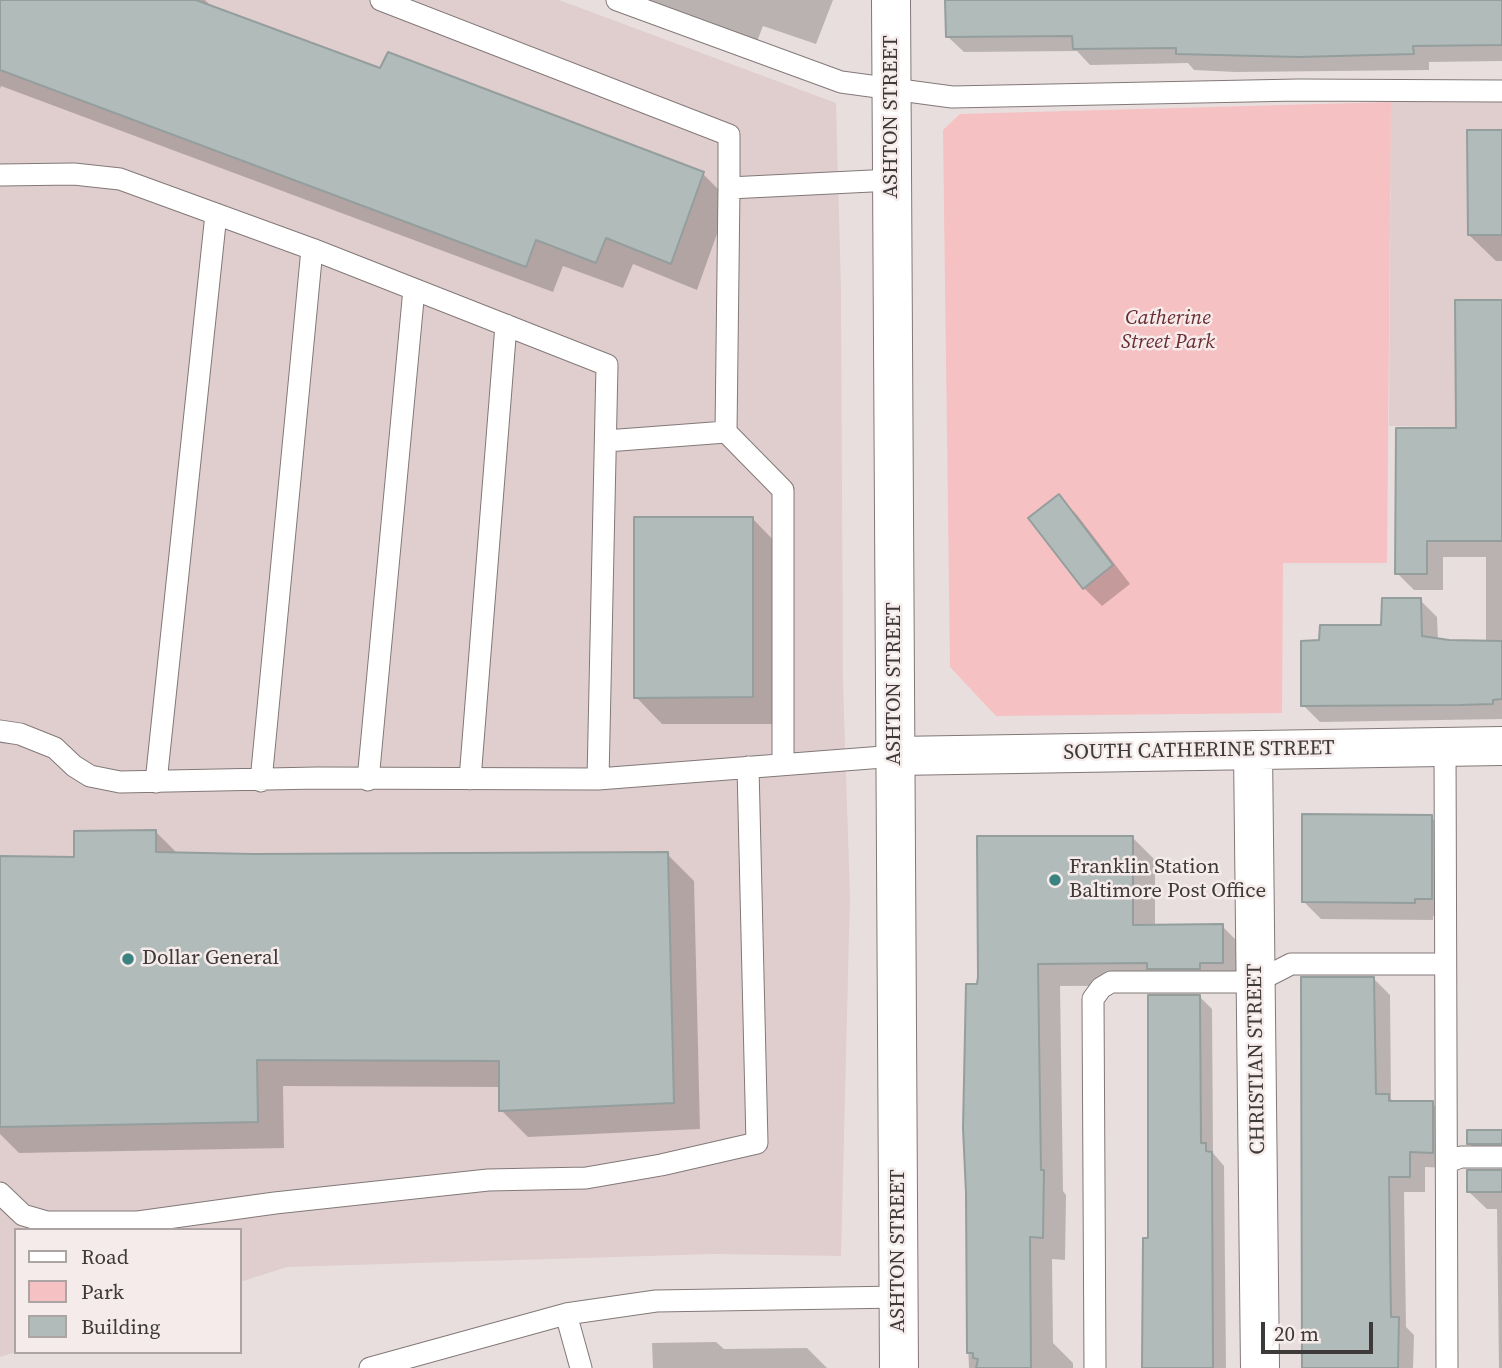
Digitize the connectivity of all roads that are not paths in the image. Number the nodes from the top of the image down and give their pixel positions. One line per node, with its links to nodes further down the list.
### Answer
1 (381, 0): 8 (lane)
2 (617, 0): 4 (lane)
3 (891, 0): 4 (street, ASHTON STREET)
4 (892, 90): 5 (lane); 7 (street, ASHTON STREET)
5 (1502, 91)
6 (0, 175): 9 (lane)
7 (892, 180): 8 (lane); 19 (street, ASHTON STREET)
8 (729, 188): 13 (lane)
9 (216, 214): 10 (lane); 26 (lane)
10 (312, 249): 11 (lane); 24 (lane)
11 (414, 289): 12 (lane); 25 (lane)
12 (506, 325): 14 (lane); 22 (lane)
13 (726, 432): 14 (lane); 20 (lane)
14 (606, 441): 23 (lane)
15 (0, 731): 26 (lane)
16 (1502, 746): 17 (street, SOUTH CATHERINE STREET)
17 (1445, 747): 18 (street, SOUTH CATHERINE STREET); 27 (lane)
18 (1253, 750): 19 (street, SOUTH CATHERINE STREET); 28 (street, CHRISTIAN STREET)
19 (896, 755): 20 (lane); 32 (street, ASHTON STREET)
20 (783, 764): 21 (lane)
21 (748, 767): 23 (lane); 31 (lane)
22 (470, 779): 23 (lane); 25 (lane)
23 (598, 779)
24 (261, 780): 25 (lane); 26 (lane)
25 (368, 780)
26 (156, 782)
27 (1444, 964): 28 (lane); 30 (lane)
28 (1256, 982): 37 (lane); 38 (street, CHRISTIAN STREET)
29 (1502, 1157): 30 (lane)
30 (1447, 1161): 39 (lane)
31 (0, 1193)
32 (899, 1297): 33 (lane); 36 (street, ASHTON STREET)
33 (566, 1314): 34 (lane); 35 (lane)
34 (370, 1368)
35 (581, 1368)
36 (899, 1368)
37 (1095, 1368)
38 (1260, 1368)
39 (1447, 1368)

